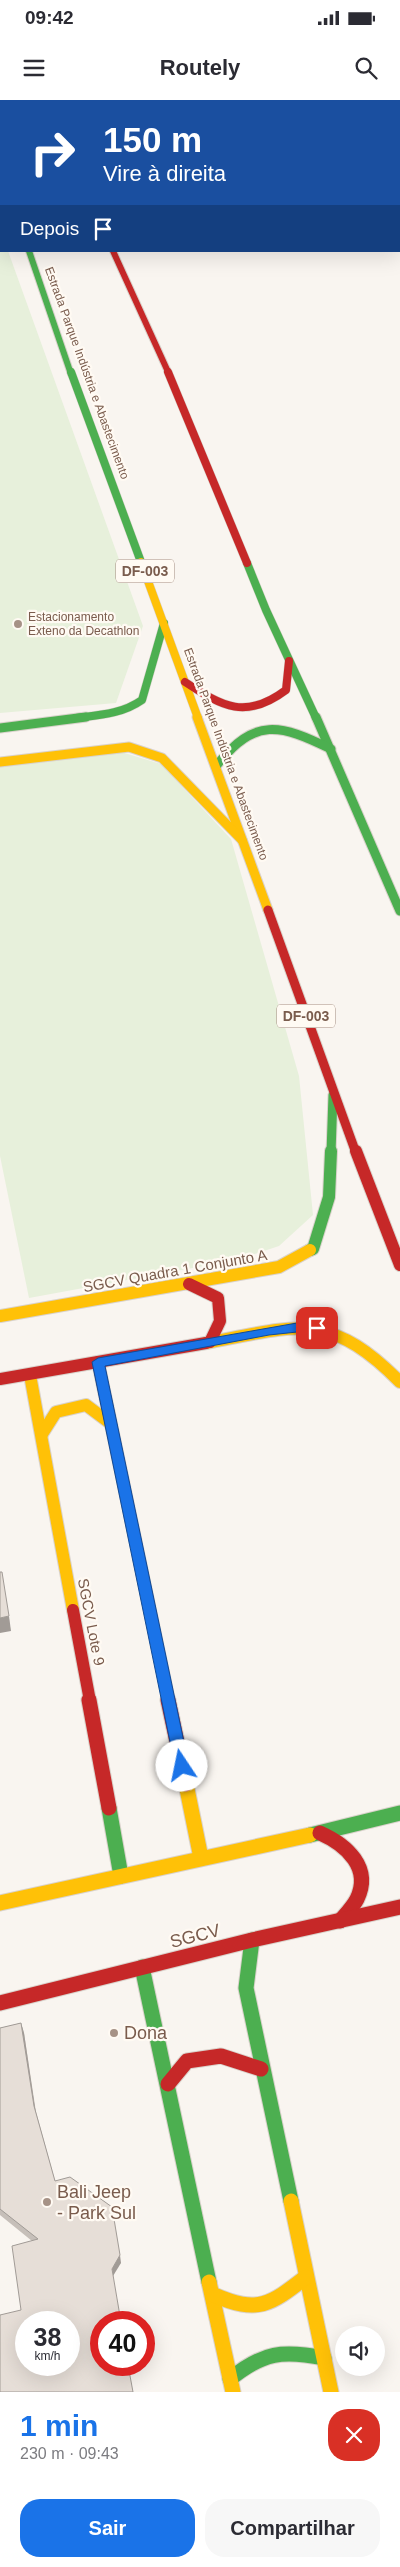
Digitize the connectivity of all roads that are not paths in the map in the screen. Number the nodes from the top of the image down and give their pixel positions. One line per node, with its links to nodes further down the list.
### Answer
1 (29, 252): 3 (main road, Estrada Parque Indústria e Abastecimento / DF-003)
2 (113, 252): 4 (main road)
3 (164, 623): 5 (main road, Estrada Parque Indústria e Abastecimento / DF-003); 6 (main road)
4 (290, 661): 5 (main road); 7 (main road)
5 (185, 682): 9 (main road, Estrada Parque Indústria e Abastecimento / DF-003)
6 (0, 728)
7 (331, 749): 9 (main road); 11 (main road)
8 (0, 762): 10 (main road)
9 (217, 765): 10 (main road, Estrada Parque Indústria e Abastecimento / DF-003)
10 (242, 840): 12 (main road, Estrada Parque Indústria e Abastecimento / DF-003)
11 (400, 911)
12 (333, 1092): 13 (main road, Estrada Parque Indústria e Abastecimento / DF-003); 16 (main road, SGCV Quadra 1 Conjunto A)
13 (381, 1214): 14 (main road); 15 (main road, Estrada Parque Indústria e Abastecimento / DF-003)
14 (400, 1232)
15 (400, 1264)
16 (189, 1284): 17 (main road, SGCV Quadra 1 Conjunto A); 18 (main road)
17 (0, 1316)
18 (210, 1342): 19 (main road); 22 (main road)
19 (98, 1362): 20 (main road); 23 (main road)
20 (30, 1375): 21 (main road); 24 (main road, SGCV Lote 9)
21 (0, 1379)
22 (400, 1382)
23 (110, 1423): 24 (main road); 27 (main road)
24 (42, 1434): 28 (main road, SGCV Lote 9)
25 (400, 1813): 26 (main road)
26 (320, 1833): 27 (main road); 31 (main road)
27 (201, 1858): 28 (main road)
28 (121, 1876): 29 (main road)
29 (0, 1903)
30 (400, 1907): 31 (main road, SGCV)
31 (340, 1921): 32 (main road, SGCV)
32 (252, 1940): 33 (main road, SGCV); 35 (main road)
33 (142, 1967): 34 (main road, SGCV); 36 (main road)
34 (0, 2003)
35 (261, 2069): 36 (main road); 37 (main road)
36 (168, 2084): 38 (main road)
37 (306, 2277): 38 (main road); 39 (main road)
38 (214, 2295): 40 (main road)
39 (324, 2358): 40 (main road); 42 (main road)
40 (230, 2379): 41 (main road)
41 (232, 2392)
42 (331, 2392)

